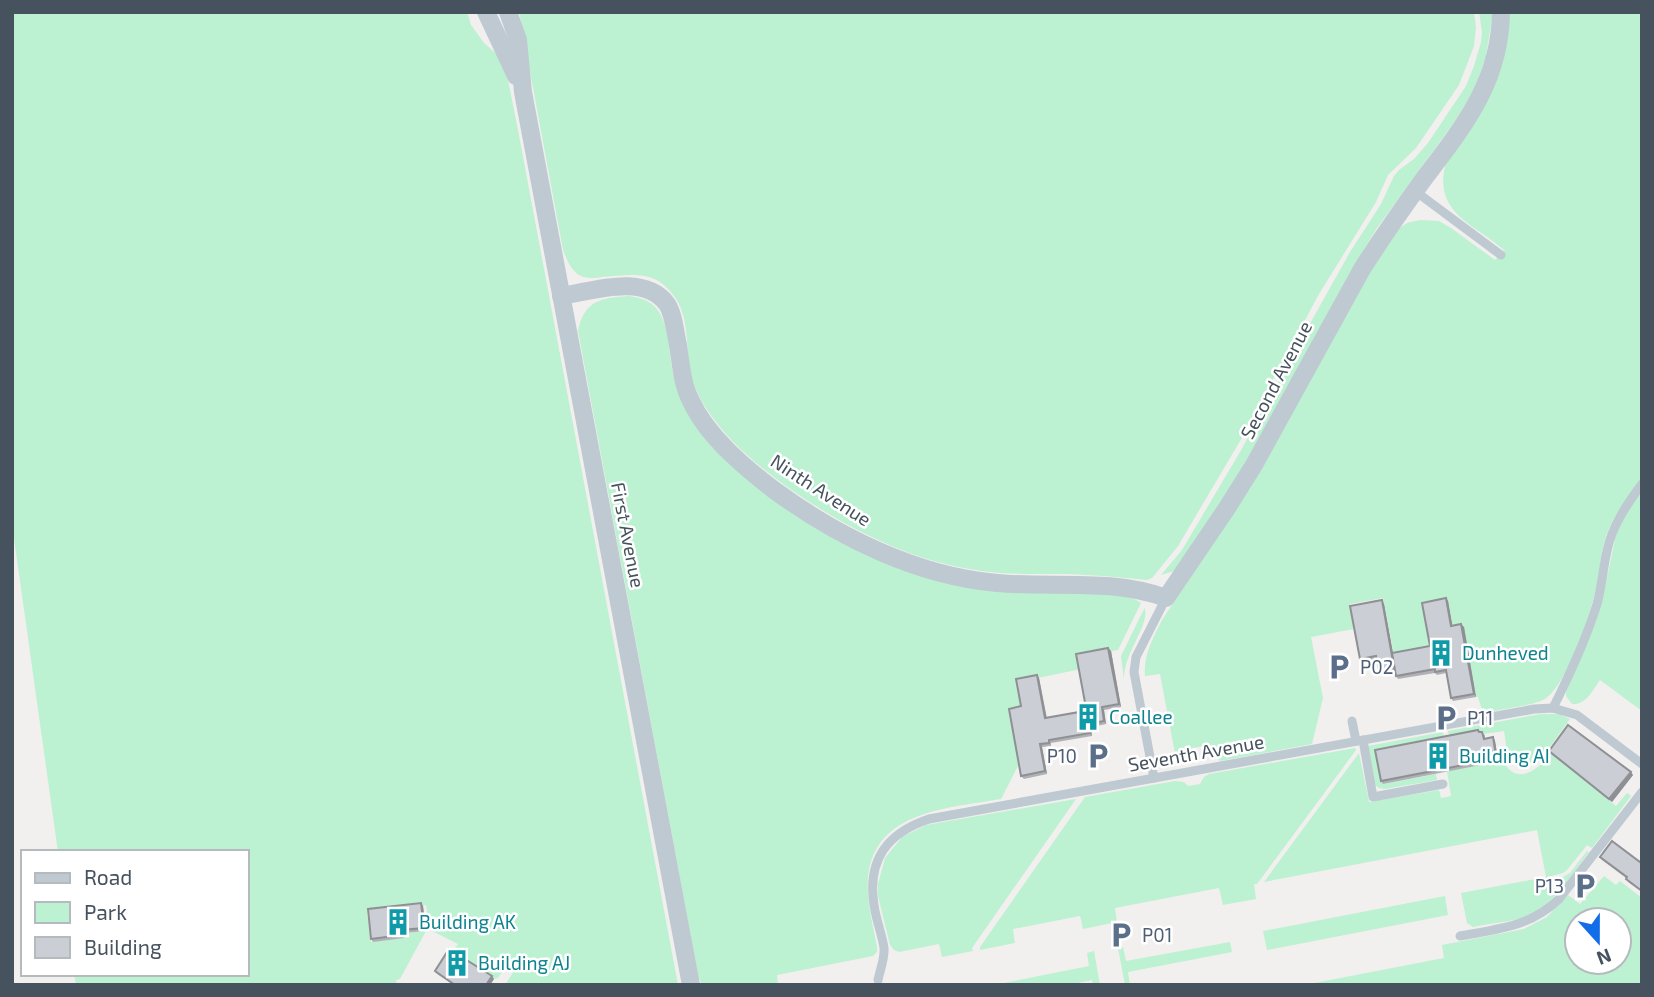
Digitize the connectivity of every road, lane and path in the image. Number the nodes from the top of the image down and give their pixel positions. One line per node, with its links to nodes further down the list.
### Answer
1 (486, 12): 4 (street, First Avenue)
2 (508, 12): 4 (street, First Avenue)
3 (1501, 12): 5 (street, Second Avenue)
4 (523, 92): 7 (street, First Avenue)
5 (1415, 191): 6 (lane); 9 (street, Second Avenue)
6 (1501, 256)
7 (561, 296): 9 (street, Ninth Avenue); 19 (street, First Avenue)
8 (1642, 484): 10 (lane)
9 (1166, 598): 14 (lane, Second Avenue)
10 (1553, 708): 12 (lane, Seventh Avenue); 13 (lane, Seventh Avenue)
11 (1352, 722): 12 (lane)
12 (1359, 741): 14 (lane, Seventh Avenue); 15 (lane)
13 (1642, 764)
14 (1154, 778): 18 (lane, Seventh Avenue)
15 (1443, 784)
16 (1642, 792): 17 (lane)
17 (1461, 936)
18 (878, 980)
19 (691, 985)

